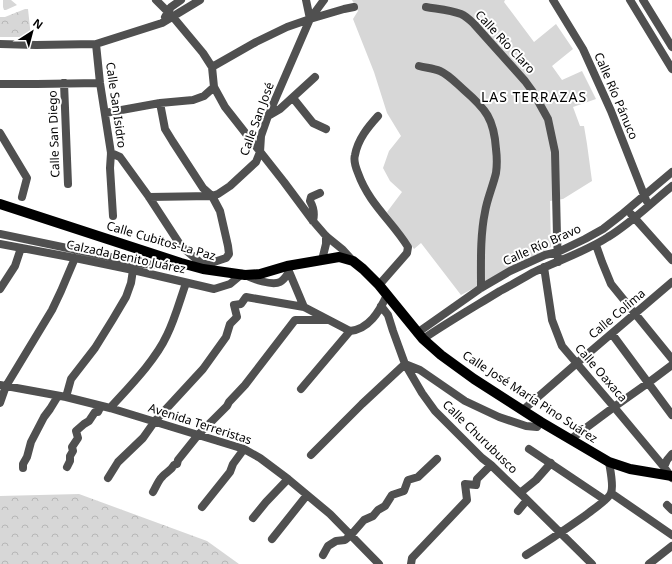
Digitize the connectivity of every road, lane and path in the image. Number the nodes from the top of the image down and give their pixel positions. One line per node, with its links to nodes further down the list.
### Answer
1 (156, 0): 11 (street)
2 (181, 0): 11 (street)
3 (200, 0): 11 (street)
4 (306, 0): 12 (street)
5 (324, 0): 12 (street, Calle San José)
6 (553, 0): 38 (street, Calle Río Pánuco)
7 (630, 0): 18 (street)
8 (643, 0): 15 (street)
9 (354, 7): 12 (street)
10 (426, 7): 52 (street, Calle Río Claro)
11 (170, 15): 14 (street); 17 (street)
12 (310, 19): 17 (street); 27 (street, Calle San José)
13 (0, 44): 14 (street)
14 (96, 44): 21 (street, Calle San Isidro)
15 (672, 46)
16 (419, 66): 67 (street)
17 (212, 67): 23 (street)
18 (672, 69)
19 (315, 77): 24 (street)
20 (64, 83): 21 (street); 22 (street); 34 (street, Calle San Diego)
21 (100, 83): 26 (street, Calle San Isidro)
22 (0, 84)
23 (214, 87): 25 (street); 31 (street)
24 (293, 98): 27 (street); 29 (street)
25 (160, 103): 26 (street); 37 (street)
26 (105, 113): 32 (street, Calle San Isidro)
27 (268, 116): 31 (street, Calle San José)
28 (378, 116): 66 (street)
29 (326, 129)
30 (0, 133): 39 (street)
31 (260, 152): 37 (street, Calle San José); 46 (street)
32 (111, 153): 40 (street); 44 (street, Calle San Isidro)
33 (672, 172): 38 (street, Calle Río Bravo)
34 (68, 184)
35 (672, 186): 42 (street, Calle Río Bravo)
36 (320, 193): 46 (street)
37 (212, 196): 40 (street, Calle San José); 59 (street)
38 (644, 196): 42 (street, Calle Río Pánuco); 43 (street, Calle Río Bravo)
39 (22, 197)
40 (149, 197): 59 (street)
41 (1, 204): 57 (main road, Calle Cubitos-La Paz)
42 (649, 205): 45 (street, Calle Río Bravo)
43 (628, 210): 45 (street); 52 (street, Calle Río Bravo)
44 (113, 216)
45 (634, 218): 50 (street, Calle Río Bravo); 55 (street)
46 (313, 221): 48 (street)
47 (0, 234): 57 (street)
48 (326, 236): 54 (street); 56 (street)
49 (0, 244): 51 (street, Calzada Benito Juárez)
50 (596, 245): 58 (street, Calle Río Bravo); 72 (street)
51 (21, 248): 53 (street, Calzada Benito Juárez); 68 (street)
52 (558, 252): 58 (street, Calle Río Claro); 67 (street, Calle Río Bravo)
53 (75, 258): 62 (street, Calzada Benito Juárez); 82 (street)
54 (322, 260): 56 (main road, Calle Cubitos-La Paz); 61 (main road, Calle Cubitos-La Paz)
55 (672, 260)
56 (353, 261): 66 (main road)
57 (180, 262): 59 (main road, Calle Cubitos-La Paz)
58 (558, 262): 60 (street, Calle Río Bravo)
59 (202, 267): 63 (main road, Calle Cubitos-La Paz)
60 (544, 267): 76 (street, Calle Río Bravo); 78 (street, Calle Oaxaca)
61 (288, 269): 63 (main road, Calle Cubitos-La Paz); 63 (street); 71 (street)
62 (133, 270): 65 (street, Calzada Benito Juárez); 84 (street)
63 (244, 274): 65 (street, Calzada Benito Juárez)
64 (672, 282): 72 (street, Calle Colima)
65 (186, 283): 88 (street)
66 (379, 285): 69 (main road, Calle José María Pino Suárez)
67 (481, 288): 76 (street, Calle Río Bravo)
68 (0, 289)
69 (386, 295): 70 (street); 76 (main road, Calle José María Pino Suárez)
70 (381, 306): 74 (street); 79 (street, Calle Churubusco)
71 (304, 307): 73 (street); 91 (street)
72 (635, 314): 75 (street, Calle Colima); 77 (street)
73 (328, 320): 74 (street); 93 (street)
74 (350, 331): 83 (street)
75 (612, 334): 78 (street, Calle Colima); 81 (street)
76 (420, 336): 89 (main road, Calle José María Pino Suárez)
77 (672, 359)
78 (577, 363): 87 (street, Calle Oaxaca); 89 (street, Calle Colima)
79 (405, 364): 92 (street); 98 (street); 102 (street, Calle Churubusco)
80 (672, 365): 81 (street)
81 (648, 383): 87 (street); 90 (street)
82 (3, 385): 84 (street, Avenida Terreristas); 85 (street)
83 (301, 389)
84 (62, 397): 86 (street, Avenida Terreristas); 104 (street)
85 (0, 403)
86 (101, 406): 88 (street, Avenida Terreristas); 103 (street)
87 (614, 406): 94 (street); 105 (street, Calle Oaxaca)
88 (110, 408): 91 (street, Avenida Terreristas)
89 (523, 410): 92 (main road, Calle José María Pino Suárez)
90 (672, 415)
91 (155, 421): 93 (street, Avenida Terreristas); 106 (street)
92 (541, 422): 94 (main road, Calle José María Pino Suárez)
93 (198, 435): 95 (street, Avenida Terreristas); 108 (street)
94 (571, 439): 100 (main road, Calle José María Pino Suárez)
95 (244, 449): 107 (street, Avenida Terreristas); 114 (street)
96 (529, 449): 101 (street)
97 (672, 454): 105 (street)
98 (311, 455)
99 (437, 459): 118 (street)
100 (609, 462): 105 (main road, Calle José María Pino Suárez); 110 (street)
101 (551, 463): 109 (street); 113 (street)
102 (491, 465): 109 (street, Calle Churubusco); 125 (street)
103 (67, 467)
104 (23, 468)
105 (669, 474)
106 (108, 478)
107 (288, 479): 111 (street, Avenida Terreristas); 116 (street)
108 (152, 492)
109 (520, 493): 112 (street, Calle Churubusco)
110 (611, 493): 113 (street); 119 (street)
111 (307, 495): 118 (street, Avenida Terreristas); 120 (street)
112 (527, 500): 115 (street); 117 (street, Calle Churubusco)
113 (605, 500): 117 (street)
114 (202, 506)
115 (518, 511)
116 (253, 518)
117 (561, 533): 123 (street); 126 (street, Calle Churubusco)
118 (351, 535): 122 (street); 124 (street, Avenida Terreristas)
119 (672, 535)
120 (272, 539)
121 (672, 546): 127 (street)
122 (323, 555)
123 (526, 555)
124 (379, 564)
125 (411, 564)
126 (592, 564)
127 (649, 564)

